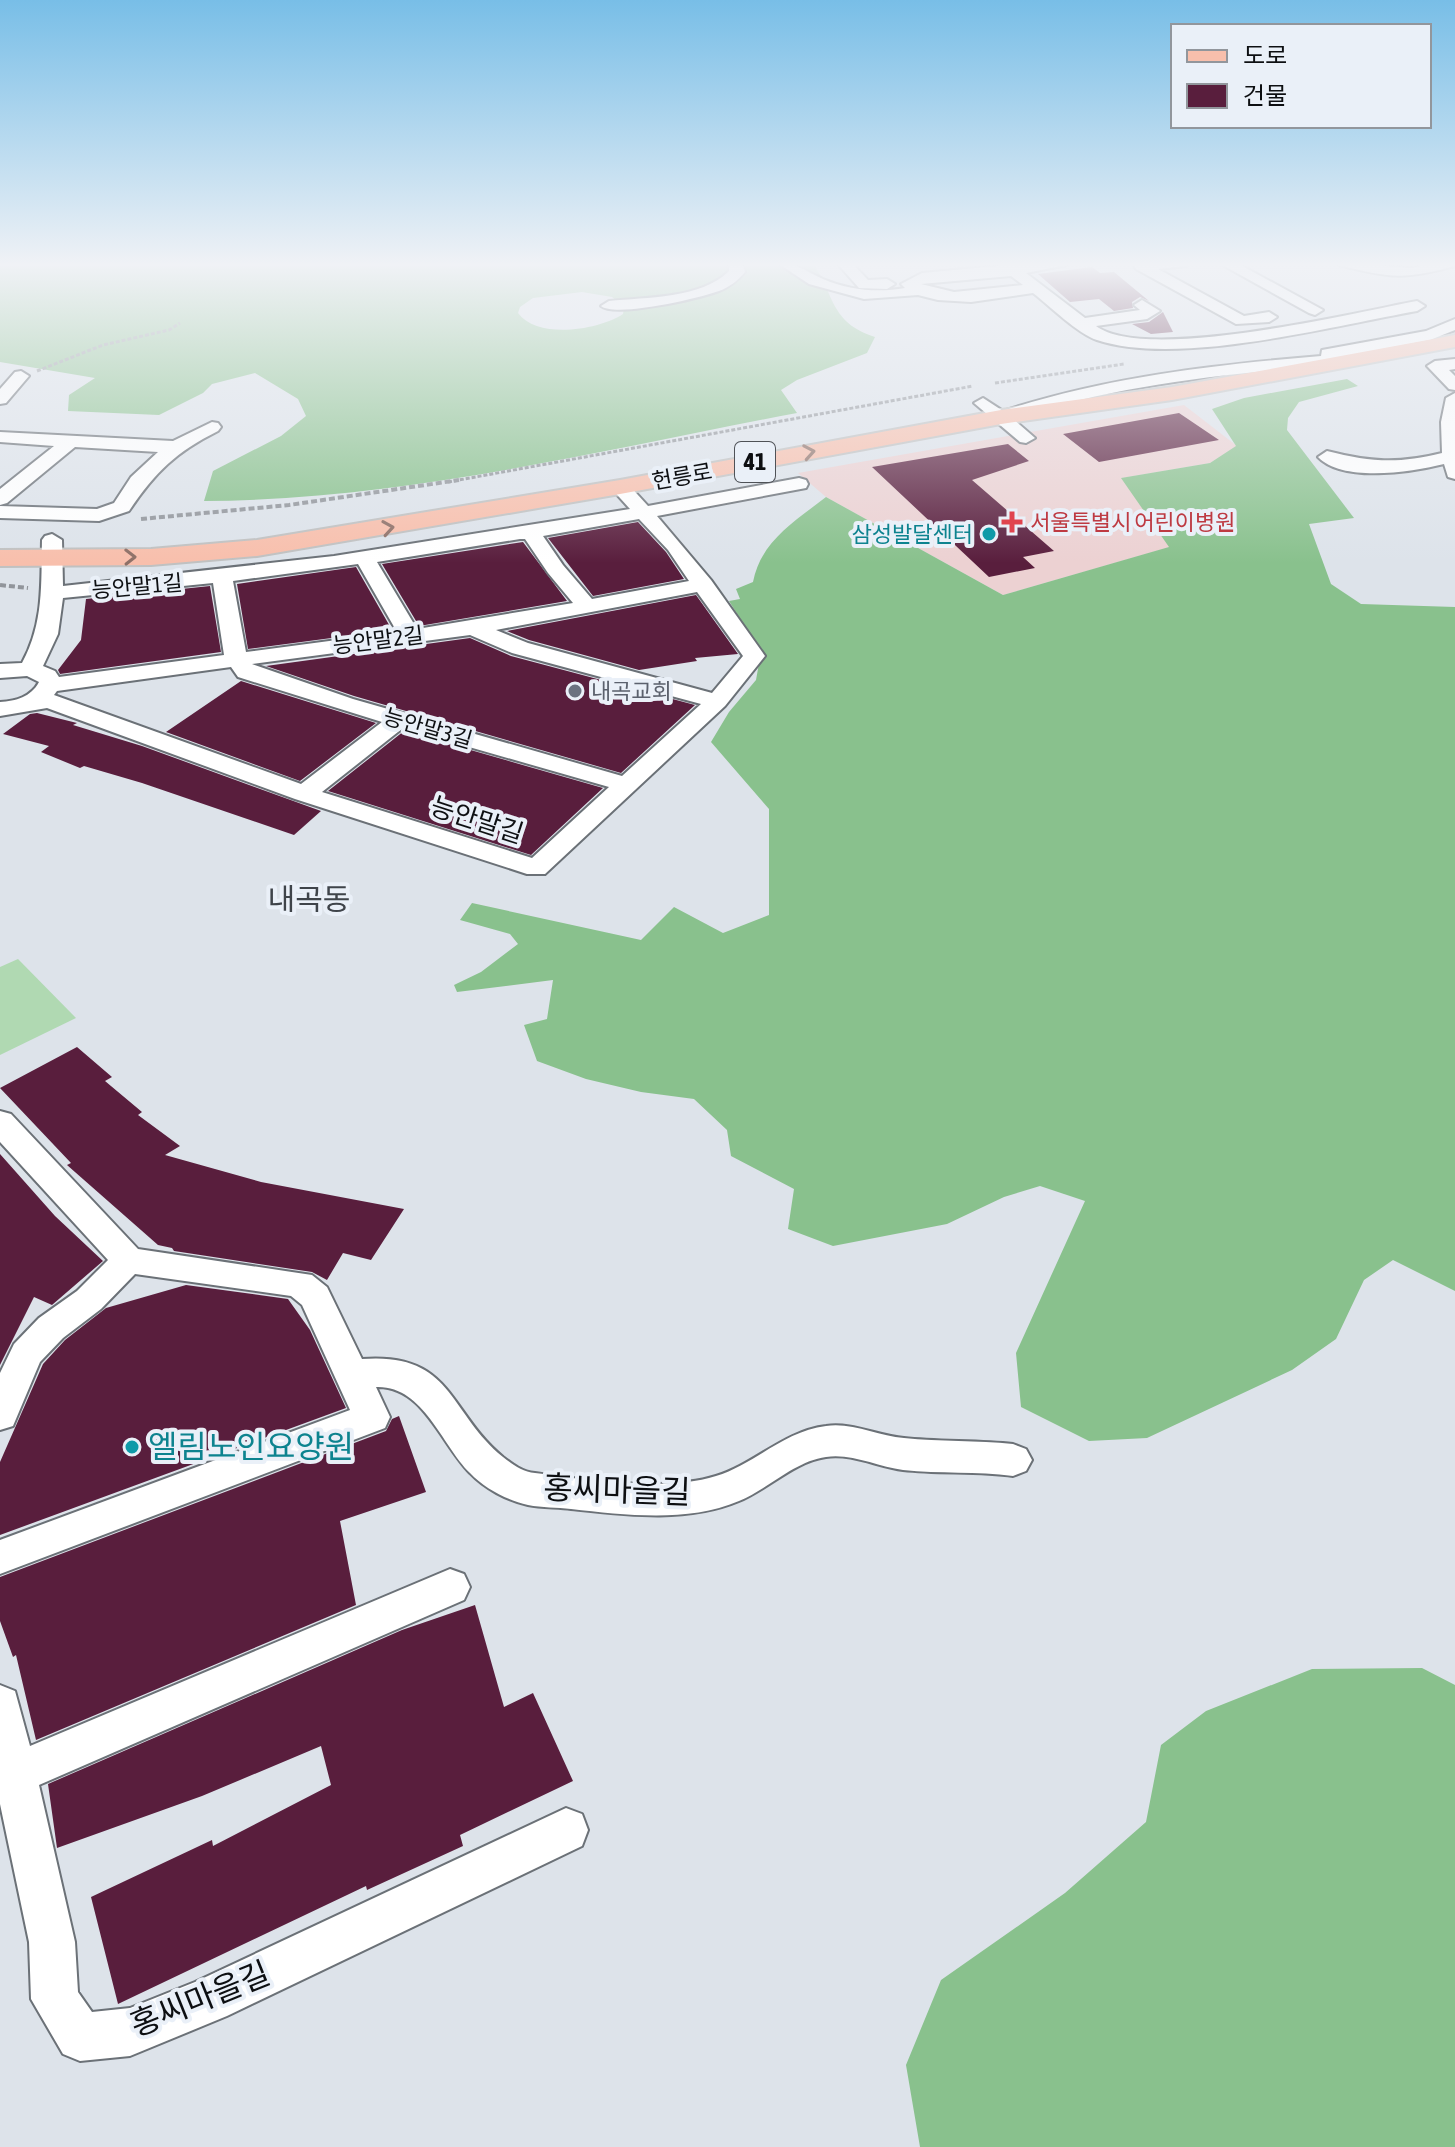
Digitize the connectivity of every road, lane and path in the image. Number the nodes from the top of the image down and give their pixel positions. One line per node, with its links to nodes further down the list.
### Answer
1 (65, 362): 5 (path)
2 (1216, 362): 9 (main road, 헌릉로 / 41)
3 (1332, 362): 9 (main road, 헌릉로 / 41)
4 (1455, 364): 6 (street)
5 (21, 376): 8 (street)
6 (1455, 385)
7 (1455, 398): 16 (street)
8 (0, 399)
9 (986, 402): 12 (street); 18 (main road, 헌릉로 / 41, one-way to 9); 22 (path); 25 (main road, 헌릉로 / 41)
10 (212, 427): 14 (street)
11 (0, 437): 13 (street)
12 (1026, 438)
13 (68, 443): 14 (street); 19 (street)
14 (174, 447): 20 (street)
15 (1327, 457): 16 (street)
16 (1453, 465)
17 (799, 484): 21 (street)
18 (620, 487): 21 (street, 능안말길); 25 (main road, 헌릉로 / 41, one-way to 18)
19 (0, 499)
20 (0, 512)
21 (646, 512): 23 (street, 능안말1길); 29 (street, 능안말길)
22 (130, 520)
23 (530, 531): 27 (street, 능안말1길); 31 (street)
24 (0, 538): 25 (main road, 헌릉로 / 41)
25 (52, 549): 26 (main road, 헌릉로 / 41); 30 (street)
26 (0, 558)
27 (366, 560): 28 (street, 능안말1길); 33 (street)
28 (222, 578): 30 (street, 능안말1길); 34 (street)
29 (704, 584): 31 (street, 능안말2길); 38 (street, 능안말길)
30 (53, 593): 35 (street)
31 (587, 606): 32 (street, 능안말2길)
32 (472, 628): 33 (street, 능안말2길); 38 (street)
33 (410, 636): 34 (street, 능안말2길)
34 (236, 659): 37 (street, 능안말2길); 40 (street, 능안말3길)
35 (30, 669): 36 (street); 37 (street)
36 (0, 671)
37 (43, 692): 39 (street, 능안말2길); 42 (street, 능안말길)
38 (717, 701): 41 (street, 능안말길)
39 (2, 710)
40 (399, 720): 41 (street, 능안말3길); 42 (street)
41 (627, 785): 42 (street, 능안말길)
42 (304, 794)
43 (0, 1122): 44 (street)
44 (128, 1260): 45 (street); 46 (street)
45 (352, 1374): 47 (street, 홍씨마을길); 48 (street)
46 (0, 1415)
47 (1013, 1460)
48 (0, 1557)
49 (450, 1587): 51 (street)
50 (0, 1705): 51 (street, 홍씨마을길)
51 (15, 1774): 52 (street, 홍씨마을길)
52 (566, 1830)

